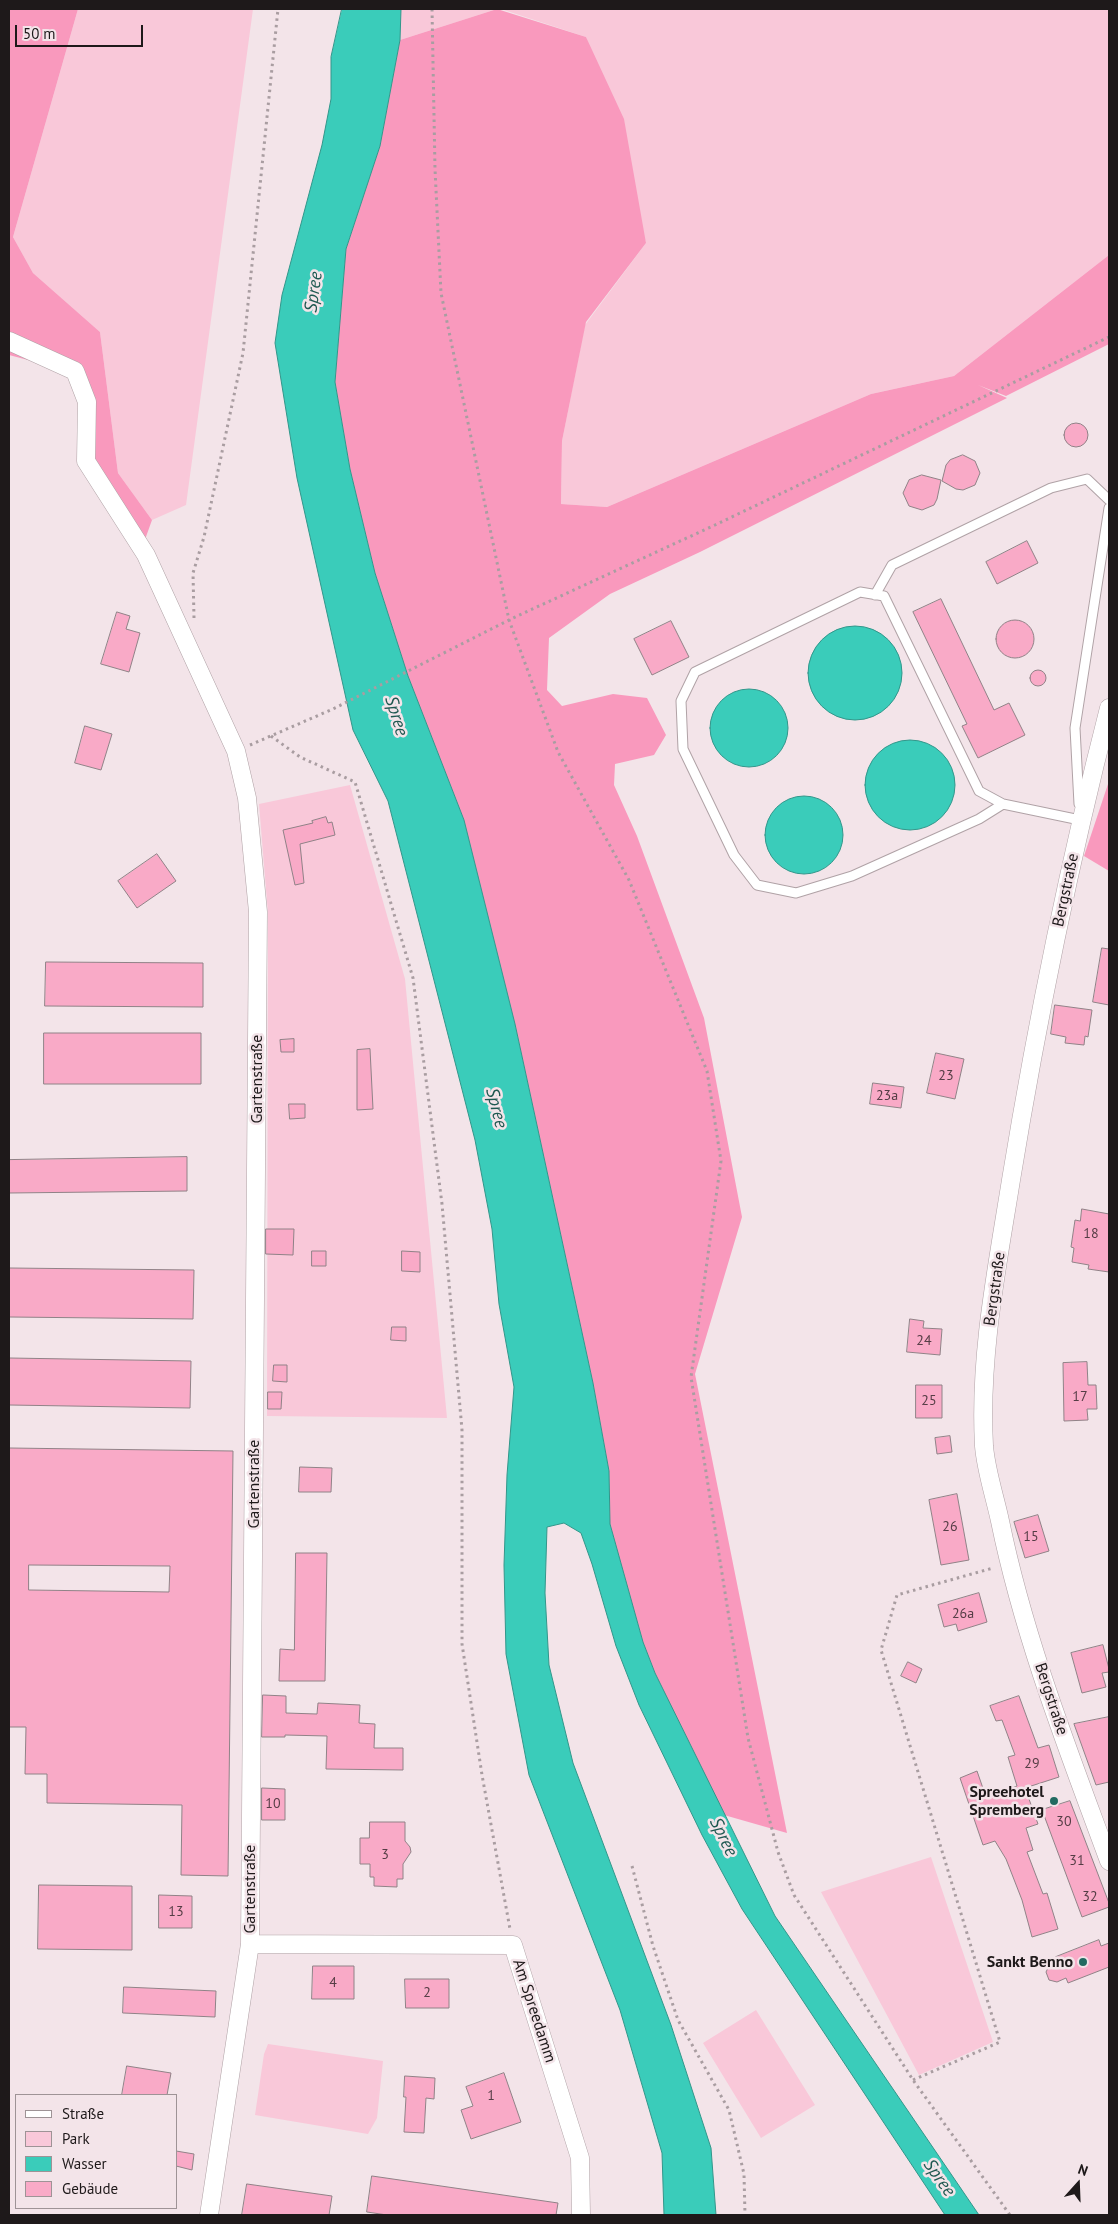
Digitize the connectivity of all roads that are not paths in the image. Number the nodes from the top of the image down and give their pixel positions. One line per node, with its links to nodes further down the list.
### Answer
1 (9, 341): 9 (street, Gartenstraße)
2 (1109, 500): 4 (lane)
3 (1109, 508): 7 (lane)
4 (875, 594): 6 (lane); 6 (lane)
5 (1109, 708): 7 (street, Bergstraße)
6 (1003, 804): 7 (lane)
7 (1080, 820): 8 (street, Bergstraße)
8 (1109, 1861)
9 (250, 1944): 10 (street, Gartenstraße); 11 (street, Am Spreedamm)
10 (209, 2215)
11 (581, 2215)

